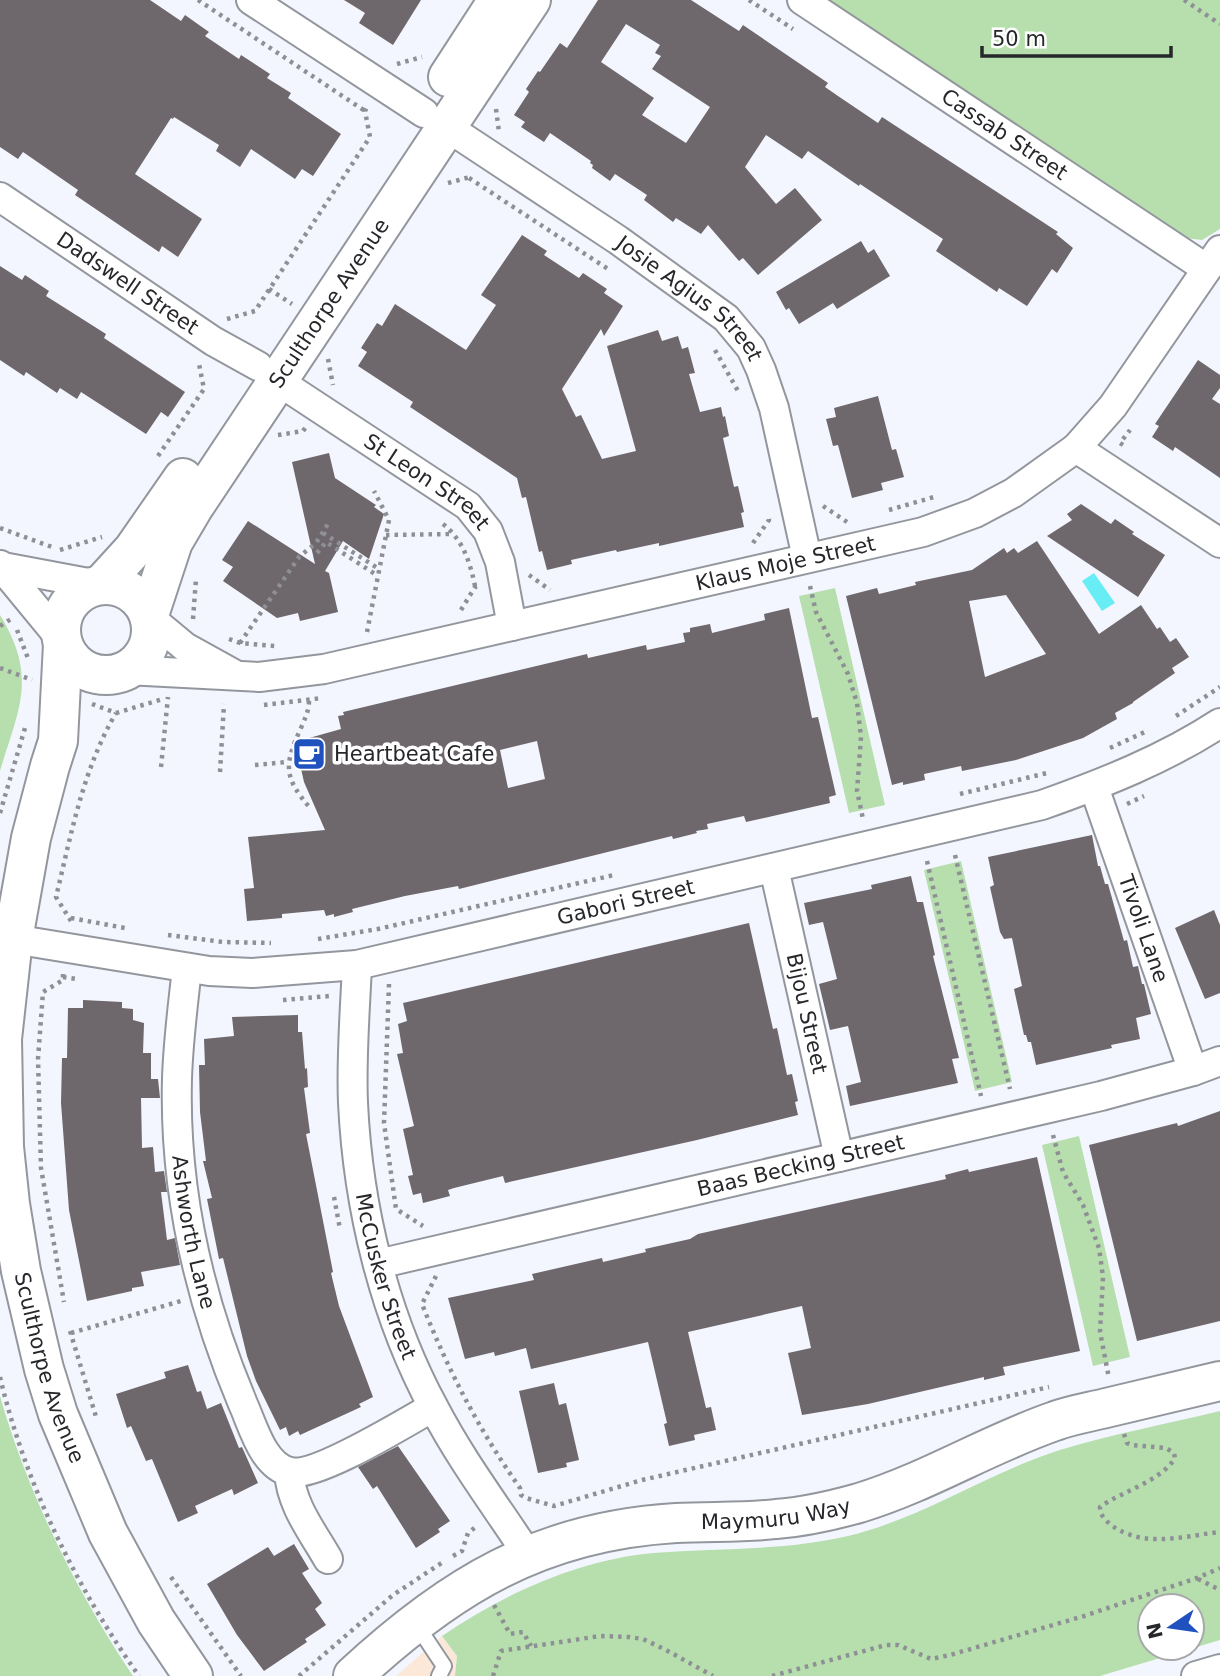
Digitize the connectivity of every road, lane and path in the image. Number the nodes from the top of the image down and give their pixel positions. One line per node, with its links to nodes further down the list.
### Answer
1 (198, 0): 17 (path)
2 (251, 0): 11 (street, Josie Agius Street)
3 (498, 0): 11 (street, Sculthorpe Avenue)
4 (531, 0): 11 (street, Sculthorpe Avenue)
5 (802, 0): 15 (street, Cassab Street)
6 (1184, 0): 7 (path)
7 (1220, 24)
8 (427, 49): 9 (path)
9 (394, 65)
10 (496, 107): 12 (path)
11 (435, 120): 20 (street, Sculthorpe Avenue); 47 (street, Josie Agius Street)
12 (499, 134)
13 (442, 184): 16 (path)
14 (0, 197): 17 (street, Dadswell Street)
15 (1213, 259): 27 (street, Klaus Moje Street)
16 (620, 276)
17 (213, 341): 20 (street, Dadswell Street); 29 (path)
18 (708, 341): 21 (path)
19 (328, 359): 22 (path)
20 (268, 373): 22 (street, St Leon Street); 50 (street, Sculthorpe Avenue); 53 (street, Sculthorpe Avenue)
21 (741, 397)
22 (319, 406): 24 (path); 56 (street, St Leon Street)
23 (1137, 421): 28 (path)
24 (303, 431): 25 (path); 26 (path)
25 (278, 435)
26 (314, 438)
27 (1076, 448): 44 (street); 47 (street, Klaus Moje Street)
28 (1131, 451)
29 (158, 458)
30 (374, 491): 43 (path)
31 (820, 495): 36 (path)
32 (944, 495): 34 (path)
33 (766, 508): 37 (path)
34 (882, 512)
35 (435, 519): 41 (path)
36 (857, 519)
37 (769, 520)
38 (328, 524): 40 (path)
39 (0, 528): 42 (path)
40 (323, 533): 48 (path); 63 (path)
41 (454, 534): 43 (path); 51 (path)
42 (107, 535)
43 (386, 535): 48 (path)
44 (1220, 543)
45 (317, 553): 48 (path)
46 (2, 566): 50 (street); 62 (street)
47 (808, 572): 56 (street, Klaus Moje Street); 90 (path)
48 (379, 573): 59 (path)
49 (195, 574): 57 (path)
50 (101, 584): 53 (street); 62 (street)
51 (460, 611)
52 (6, 613): 54 (path)
53 (149, 616): 68 (street); 69 (street)
54 (11, 618): 55 (path); 65 (path)
55 (0, 626)
56 (512, 626): 69 (street, Klaus Moje Street)
57 (191, 627)
58 (381, 629): 59 (path)
59 (368, 632): 60 (path)
60 (358, 634)
61 (228, 639): 63 (path)
62 (62, 641): 68 (street); 79 (street, Sculthorpe Avenue)
63 (240, 643): 64 (path)
64 (278, 646)
65 (30, 664)
66 (0, 668): 70 (path)
67 (31, 672): 70 (path)
68 (123, 672): 69 (street, Klaus Moje Street); 79 (street, Sculthorpe Avenue)
69 (237, 676)
70 (33, 680): 72 (path)
71 (1220, 687): 76 (path)
72 (31, 692)
73 (309, 701): 81 (path)
74 (223, 704): 85 (path)
75 (29, 715): 89 (path)
76 (1167, 722)
77 (1220, 723): 86 (street, Gabori Street)
78 (1156, 727): 80 (path)
79 (58, 741): 98 (street, Sculthorpe Avenue)
80 (1099, 753)
81 (287, 762): 82 (path); 88 (path)
82 (255, 765)
83 (161, 767): 94 (path)
84 (1055, 771): 87 (path)
85 (220, 772)
86 (1094, 787): 93 (street, Gabori Street); 106 (street, Tivoli Lane)
87 (957, 795)
88 (311, 809)
89 (0, 813)
90 (876, 815)
91 (955, 855): 107 (path)
92 (927, 861): 108 (path)
93 (774, 868): 102 (street, Gabori Street); 110 (street, Bijou Street)
94 (71, 918): 95 (path); 101 (path)
95 (134, 929)
96 (378, 929): 99 (path)
97 (158, 934): 100 (path)
98 (13, 939): 101 (street, Gabori Street); 138 (street, Sculthorpe Avenue)
99 (310, 940)
100 (276, 943)
101 (67, 947): 103 (street, Gabori Street); 115 (path)
102 (357, 965): 103 (street, Gabori Street); 112 (street, McCusker Street)
103 (187, 968): 114 (street, Ashworth Lane)
104 (390, 985): 111 (path)
105 (1220, 1061): 106 (street, Baas Becking Street)
106 (1193, 1071): 110 (street, Baas Becking Street)
107 (1010, 1089)
108 (981, 1096)
109 (1053, 1135): 119 (path)
110 (839, 1157): 112 (street, Baas Becking Street)
111 (424, 1227)
112 (378, 1264): 124 (street, McCusker Street)
113 (436, 1278): 123 (path)
114 (203, 1294): 117 (path); 127 (street, Ashworth Lane)
115 (64, 1304)
116 (69, 1325): 117 (path)
117 (71, 1333): 126 (path)
118 (1120, 1371): 119 (path)
119 (1108, 1374): 120 (path)
120 (1096, 1376)
121 (0, 1377): 137 (path)
122 (1220, 1381): 129 (street, Maymuru Way)
123 (1059, 1385)
124 (433, 1407): 127 (street); 129 (street, McCusker Street)
125 (1121, 1424): 128 (path)
126 (100, 1428)
127 (289, 1472): 130 (street)
128 (1220, 1532)
129 (528, 1555): 135 (street, Maymuru Way)
130 (328, 1559)
131 (165, 1566): 139 (path)
132 (1220, 1568): 133 (path)
133 (1197, 1578): 134 (path); 144 (path)
134 (1220, 1590)
135 (415, 1622): 140 (street, Maymuru Way); 141 (lane)
136 (1220, 1669): 145 (street)
137 (139, 1676)
138 (193, 1676)
139 (241, 1676)
140 (353, 1676)
141 (439, 1676)
142 (493, 1676): 143 (path)
143 (713, 1676)
144 (772, 1676)
145 (1196, 1676)

